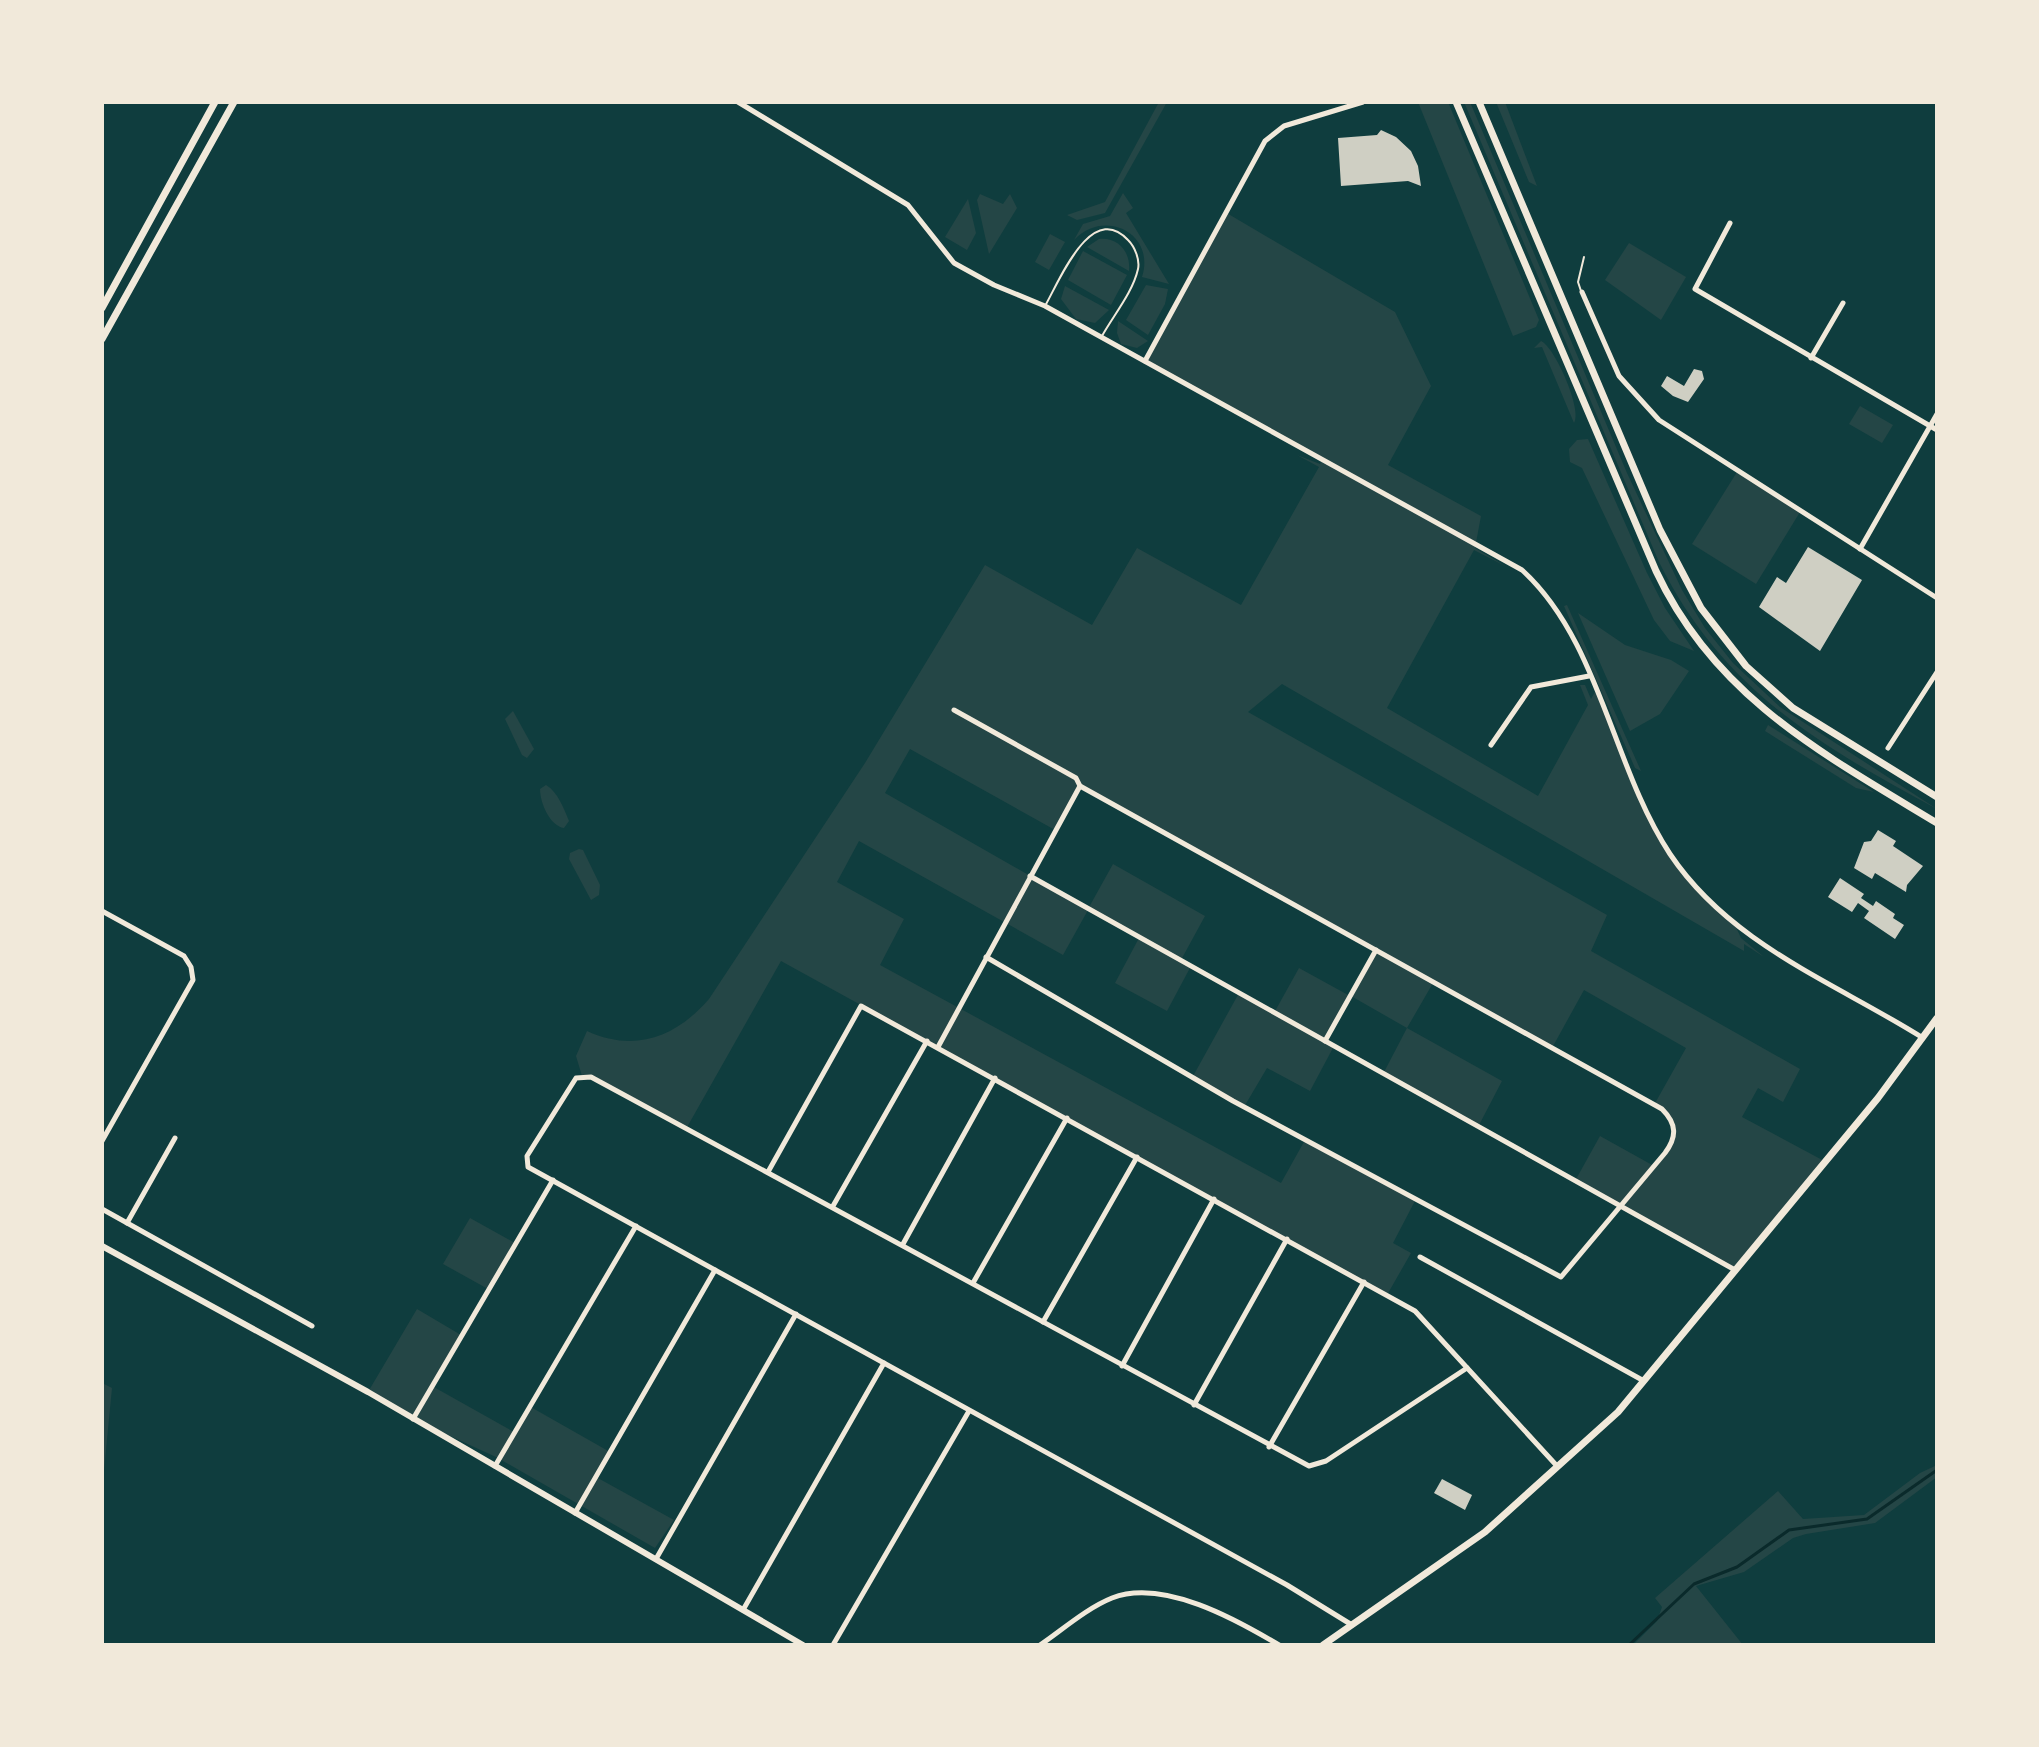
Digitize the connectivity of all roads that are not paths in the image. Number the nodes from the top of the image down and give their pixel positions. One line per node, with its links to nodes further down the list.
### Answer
1 (215, 102): 12 (main road)
2 (234, 102): 14 (main road)
3 (738, 102): 11 (street)
4 (1363, 102): 16 (street)
5 (1456, 102): 29 (main road)
6 (1479, 102): 28 (main road)
7 (1730, 223): 15 (street)
8 (1584, 257): 9 (lane)
9 (1582, 292): 20 (street)
10 (1843, 303): 15 (street)
11 (1045, 306): 13 (street); 13 (lane)
12 (102, 308)
13 (1102, 337): 16 (street)
14 (102, 339)
15 (1811, 358): 18 (street)
16 (1145, 361): 23 (street)
17 (1937, 414): 18 (street)
18 (1930, 426): 19 (street); 20 (street)
19 (1937, 430)
20 (1859, 549): 21 (street)
21 (1937, 598)
22 (1937, 672): 26 (street)
23 (1589, 676): 25 (street); 35 (street)
24 (954, 710): 27 (street)
25 (1491, 745)
26 (1888, 748)
27 (1080, 786): 30 (street); 32 (street)
28 (1937, 797)
29 (1937, 823)
30 (1030, 876): 33 (street); 37 (street)
31 (102, 911): 42 (street)
32 (1376, 950): 37 (street); 48 (street)
33 (986, 957): 38 (street); 48 (street)
34 (1937, 1018): 35 (main road)
35 (1923, 1038): 57 (main road)
36 (927, 1041): 38 (street); 44 (street); 47 (street)
37 (1325, 1041): 48 (street)
38 (938, 1047): 39 (street)
39 (995, 1078): 40 (street); 53 (street)
40 (1067, 1118): 43 (street); 59 (street)
41 (175, 1138): 50 (street)
42 (102, 1141)
43 (1137, 1157): 46 (street); 61 (street)
44 (768, 1172): 45 (street); 47 (street)
45 (553, 1180): 51 (street); 69 (street)
46 (1214, 1199): 52 (street); 64 (street)
47 (833, 1206): 53 (street)
48 (1620, 1206): 57 (street)
49 (102, 1209): 50 (street)
50 (127, 1223): 62 (street)
51 (636, 1226): 56 (street); 71 (street)
52 (1287, 1239): 58 (street); 67 (street)
53 (903, 1244): 59 (street)
54 (102, 1246): 69 (street)
55 (1420, 1257): 66 (street)
56 (715, 1270): 60 (street); 73 (street)
57 (1736, 1271): 66 (main road)
58 (1364, 1282): 65 (street); 70 (street)
59 (973, 1283): 61 (street)
60 (796, 1314): 63 (street); 74 (street)
61 (1043, 1322): 64 (street)
62 (312, 1326)
63 (884, 1363): 68 (street); 75 (street)
64 (1122, 1366): 67 (street)
65 (1467, 1368): 70 (street); 72 (street)
66 (1645, 1381): 72 (main road)
67 (1194, 1405): 70 (street)
68 (969, 1411): 76 (street); 78 (street)
69 (413, 1419): 71 (street)
70 (1269, 1447)
71 (495, 1466): 73 (street)
72 (1558, 1467): 76 (main road)
73 (575, 1513): 74 (street)
74 (656, 1559): 75 (street)
75 (743, 1610): 77 (street)
76 (1352, 1625): 81 (main road)
77 (803, 1645)
78 (833, 1645)
79 (1040, 1645): 80 (street)
80 (1279, 1645)
81 (1323, 1645)

